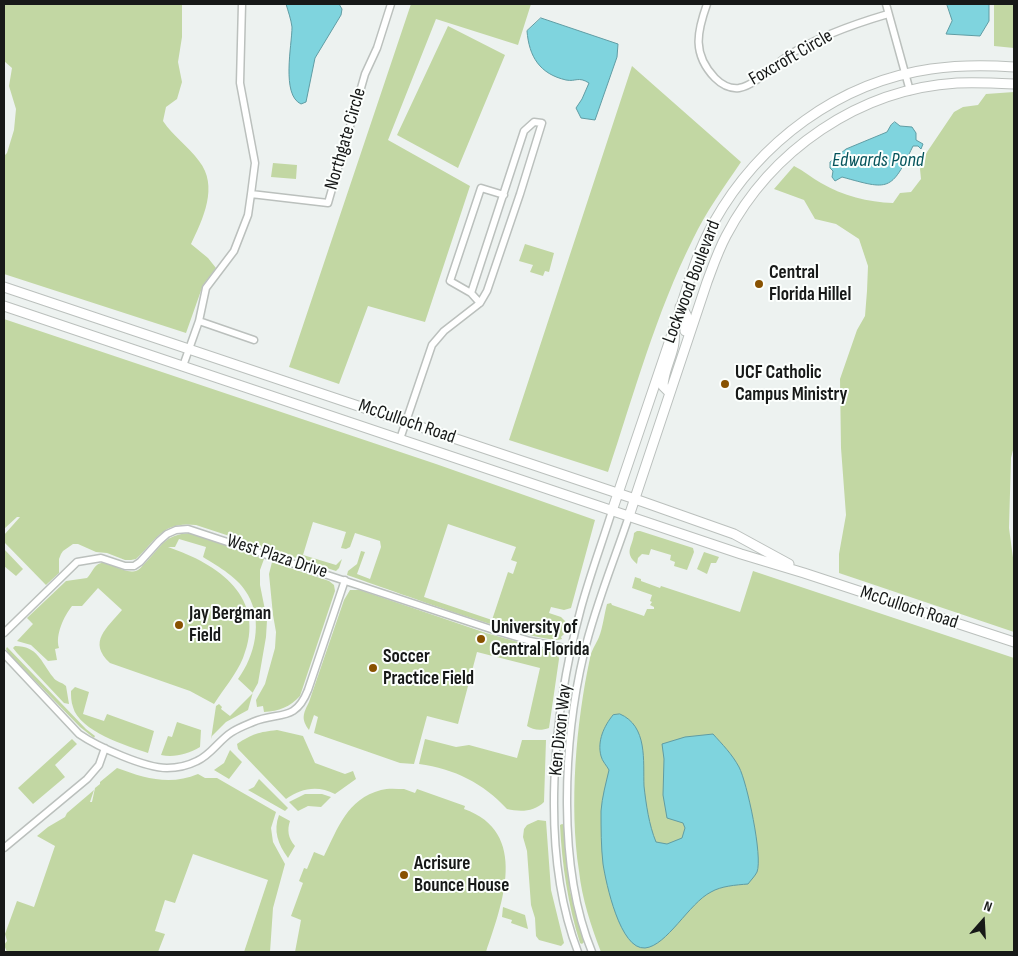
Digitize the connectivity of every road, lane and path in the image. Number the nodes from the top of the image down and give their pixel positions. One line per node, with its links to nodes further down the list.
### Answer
1 (242, 4): 10 (street)
2 (391, 4): 10 (street, Northgate Circle)
3 (706, 4): 5 (street, Foxcroft Circle)
4 (886, 4): 5 (street)
5 (888, 14): 7 (street)
6 (1014, 67): 7 (main road, Lockwood Boulevard)
7 (904, 74): 9 (street); 12 (main road, Lockwood Boulevard)
8 (1014, 84): 9 (main road, Lockwood Boulevard)
9 (910, 91): 13 (main road, Lockwood Boulevard)
10 (251, 194): 19 (street)
11 (504, 195): 15 (street); 15 (street); 16 (street)
12 (723, 207): 13 (main road); 18 (main road, Lockwood Boulevard)
13 (737, 216): 24 (main road, Lockwood Boulevard)
14 (4, 287): 22 (main road, McCulloch Road)
15 (471, 293): 16 (street)
16 (480, 303): 26 (street)
17 (4, 306): 23 (main road, McCulloch Road)
18 (680, 307): 20 (main road, Lockwood Boulevard); 24 (main road)
19 (198, 321): 21 (street); 22 (street)
20 (674, 327): 25 (main road); 28 (main road, Lockwood Boulevard)
21 (254, 340)
22 (189, 349): 23 (street); 26 (main road, McCulloch Road)
23 (183, 366): 27 (main road, McCulloch Road)
24 (676, 374): 25 (main road, Lockwood Boulevard)
25 (670, 393): 29 (main road, Lockwood Boulevard)
26 (406, 422): 27 (street); 28 (main road, McCulloch Road)
27 (400, 439): 30 (main road, McCulloch Road)
28 (618, 493): 29 (main road, McCulloch Road); 30 (main road, Lockwood Boulevard)
29 (635, 498): 31 (main road, Lockwood Boulevard); 32 (main road, McCulloch Road)
30 (612, 511): 31 (main road, McCulloch Road); 38 (street, Ken Dixon Way)
31 (629, 516): 33 (main road, McCulloch Road); 39 (street, Ken Dixon Way)
32 (734, 534): 33 (main road); 34 (main road, McCulloch Road)
33 (741, 554): 34 (main road, McCulloch Road)
34 (804, 573): 37 (main road, McCulloch Road)
35 (345, 580): 36 (street, West Plaza Drive); 38 (street, West Plaza Drive); 41 (street)
36 (4, 633)
37 (1014, 642)
38 (572, 650): 39 (street, West Plaza Drive); 43 (street, Ken Dixon Way)
39 (584, 652): 44 (street, Ken Dixon Way)
40 (4, 654): 41 (street)
41 (105, 748): 42 (street)
42 (4, 848)
43 (578, 952)
44 (592, 952)

